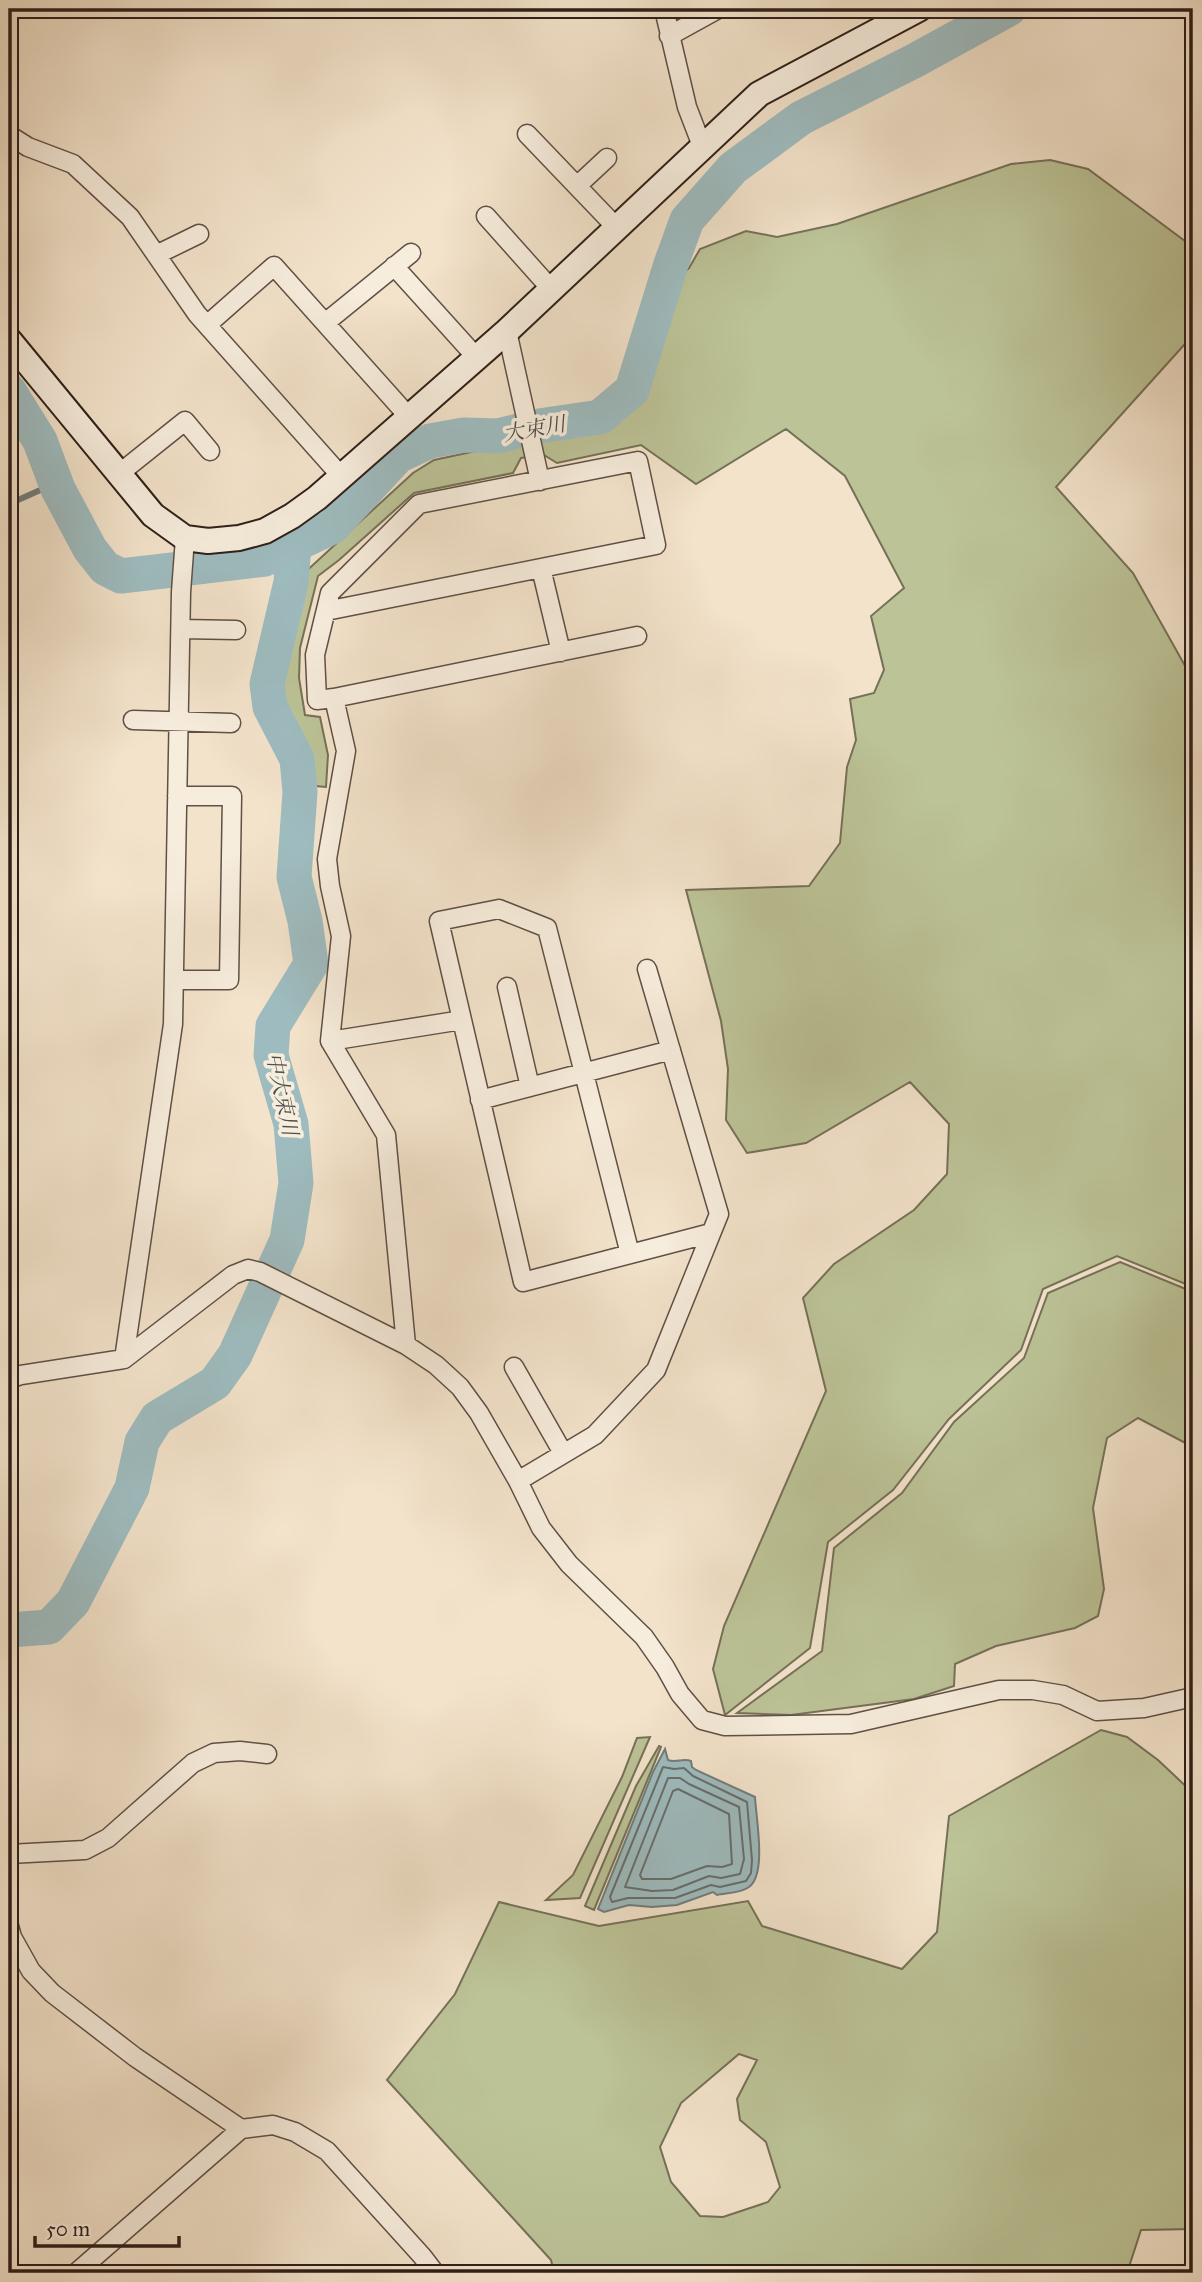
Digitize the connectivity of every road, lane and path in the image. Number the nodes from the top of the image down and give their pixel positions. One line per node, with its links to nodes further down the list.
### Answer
1 (664, 9): 4 (street)
2 (718, 9): 4 (street)
3 (919, 9): 7 (street)
4 (669, 36): 7 (street)
5 (527, 134): 9 (street)
6 (9, 135): 14 (street)
7 (702, 146): 11 (street)
8 (607, 158): 9 (street)
9 (577, 186): 11 (street)
10 (486, 216): 16 (street)
11 (617, 228): 16 (street)
12 (199, 234): 14 (street)
13 (411, 253): 15 (street)
14 (156, 255): 18 (street)
15 (394, 266): 17 (street); 21 (street)
16 (552, 290): 19 (street)
17 (325, 323): 18 (street); 22 (street)
18 (207, 325): 25 (street)
19 (508, 331): 21 (street); 26 (street)
20 (9, 340): 24 (street)
21 (477, 358): 22 (street)
22 (409, 417): 25 (street)
23 (210, 451): 24 (street)
24 (120, 473): 27 (street)
25 (341, 476): 27 (street)
26 (540, 481): 28 (street); 29 (street)
27 (184, 544): 30 (street)
28 (541, 568): 29 (street); 33 (street)
29 (326, 611): 34 (street)
30 (181, 629): 31 (street); 36 (street)
31 (236, 630)
32 (637, 636): 33 (street)
33 (561, 652): 34 (street)
34 (334, 698): 43 (street)
35 (134, 720): 36 (street)
36 (179, 721): 37 (street); 38 (street)
37 (231, 723)
38 (177, 796): 40 (street); 40 (street)
39 (647, 968): 44 (street)
40 (174, 980): 51 (street)
41 (507, 988): 46 (street)
42 (461, 1020): 43 (street); 45 (street); 47 (street)
43 (330, 1041): 50 (street)
44 (671, 1050): 45 (street); 48 (street)
45 (586, 1073): 46 (street); 49 (street)
46 (530, 1087): 47 (street)
47 (480, 1100): 49 (street)
48 (711, 1233): 49 (street); 54 (street)
49 (630, 1254)
50 (406, 1345): 51 (street); 55 (street)
51 (124, 1359): 53 (street)
52 (514, 1367): 54 (street)
53 (9, 1379)
54 (563, 1454): 55 (street)
55 (518, 1481): 56 (street)
56 (1193, 1698)
57 (267, 1754): 58 (street)
58 (9, 1854)
59 (9, 1926): 60 (street)
60 (241, 2129): 61 (street); 62 (street)
61 (76, 2273)
62 (435, 2273)

